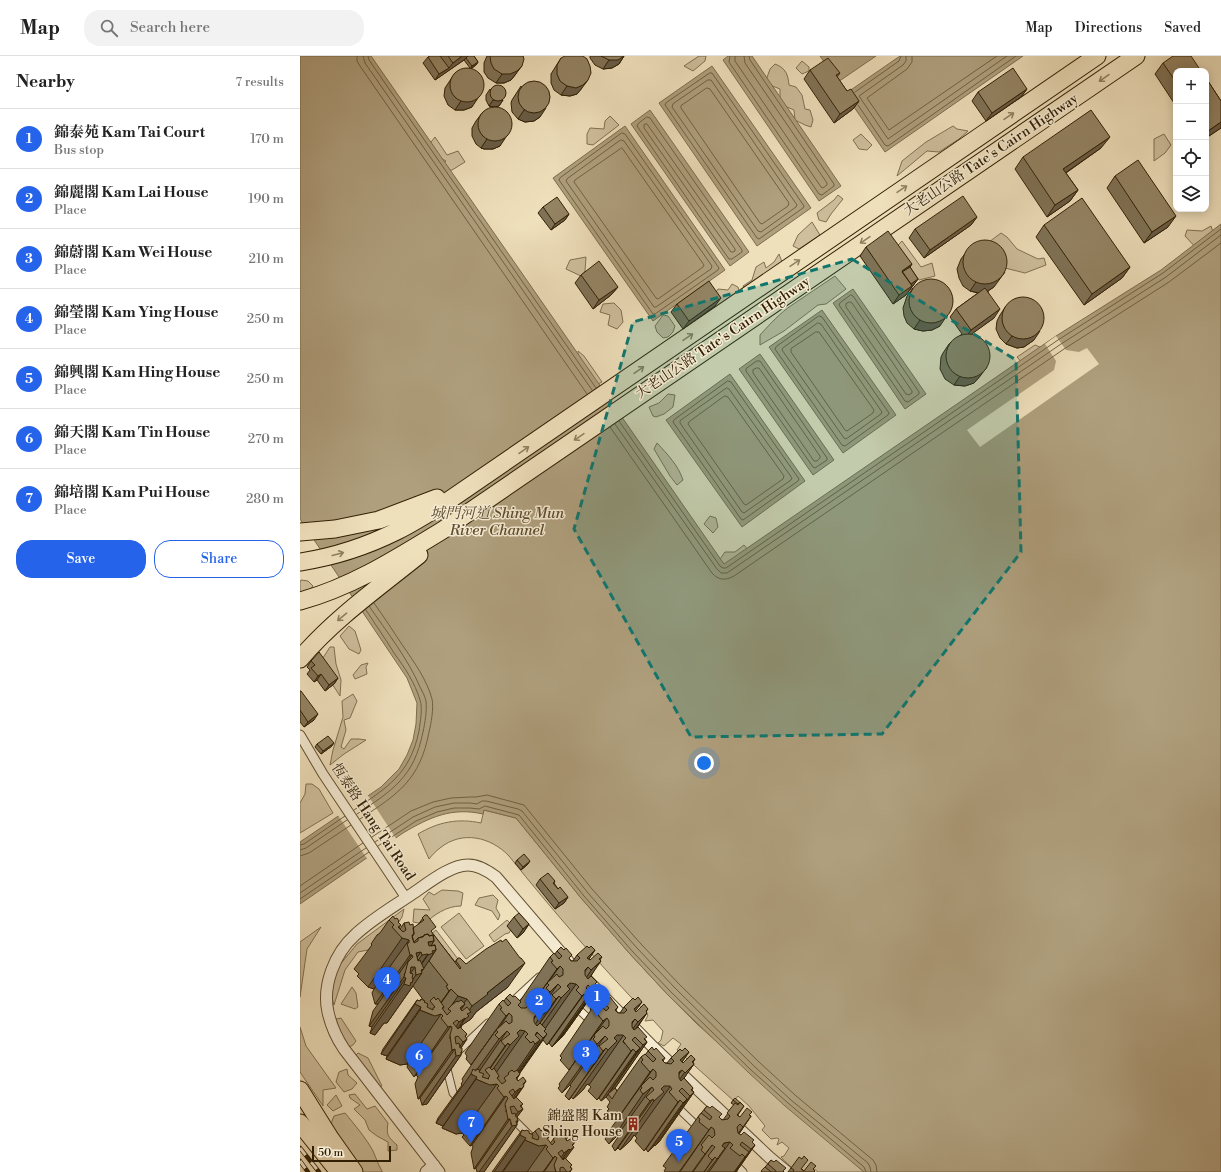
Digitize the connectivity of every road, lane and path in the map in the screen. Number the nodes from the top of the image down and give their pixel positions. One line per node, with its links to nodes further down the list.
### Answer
1 (1097, 56): 3 (highway, 大老山公路 Tate's Cairn Highway, one-way to 1)
2 (1136, 56): 4 (highway, 大老山公路 Tate's Cairn Highway, one-way to 4)
3 (467, 488): 5 (highway); 6 (highway, 大老山公路 Tate's Cairn Highway, one-way to 3)
4 (460, 518): 7 (highway, 大老山公路 Tate's Cairn Highway); 8 (highway, one-way to 8)
5 (300, 532)
6 (300, 562)
7 (300, 601)
8 (300, 659)
9 (300, 735): 10 (street, 恆泰路 Hang Tai Road)
10 (406, 898): 26 (street, 恆泰路 Hang Tai Road); 30 (street)
11 (548, 979): 13 (street)
12 (570, 1001): 15 (street)
13 (503, 1010)
14 (491, 1020): 17 (street)
15 (598, 1028)
16 (440, 1056): 17 (street)
17 (446, 1062): 20 (street)
18 (300, 1090): 28 (highway)
19 (670, 1099): 23 (street)
20 (464, 1104)
21 (504, 1111): 24 (street)
22 (300, 1123): 27 (highway)
23 (703, 1132)
24 (538, 1143)
25 (725, 1154): 29 (street)
26 (433, 1170)
27 (339, 1172)
28 (354, 1172)
29 (743, 1172)
30 (787, 1172)

